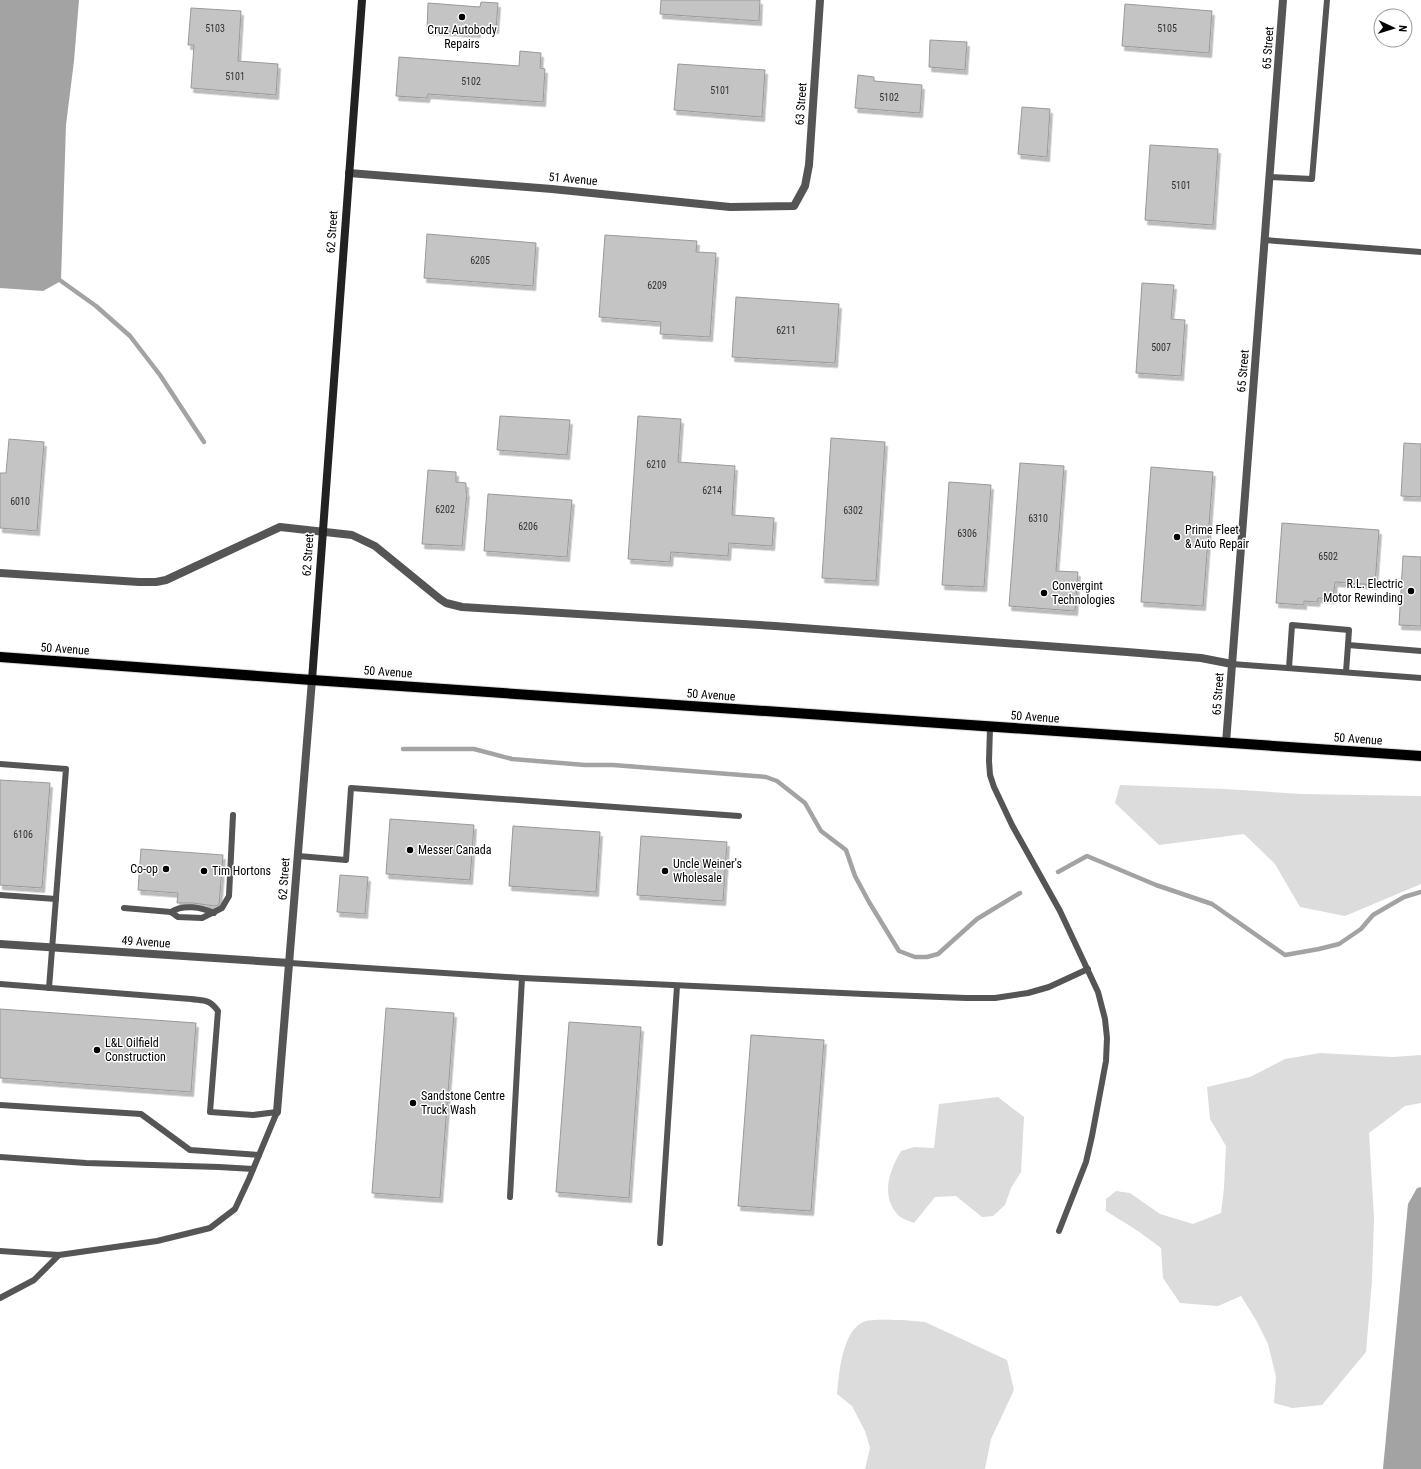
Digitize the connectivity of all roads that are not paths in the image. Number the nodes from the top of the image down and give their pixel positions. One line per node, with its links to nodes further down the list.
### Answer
1 (362, 0): 5 (main road, 62 Street)
2 (820, 0): 7 (street, 63 Street)
3 (1283, 0): 6 (street, 65 Street)
4 (1327, 0): 6 (lane)
5 (349, 173): 7 (street, 51 Avenue); 10 (main road, 62 Street)
6 (1270, 177): 8 (street, 65 Street)
7 (794, 206)
8 (1265, 240): 9 (lane); 15 (street, 65 Street)
9 (1421, 252)
10 (322, 532): 11 (street); 15 (street); 19 (main road, 62 Street)
11 (0, 573)
12 (1348, 645): 13 (lane); 16 (lane); 17 (lane)
13 (1421, 651)
14 (0, 657): 19 (main road, 50 Avenue)
15 (1232, 664): 16 (lane); 21 (street, 65 Street)
16 (1289, 668): 17 (lane)
17 (1346, 672): 18 (lane)
18 (1421, 678)
19 (312, 680): 20 (main road, 50 Avenue); 26 (street, 62 Street)
20 (990, 727): 21 (main road, 50 Avenue); 35 (lane)
21 (1226, 743): 22 (main road, 50 Avenue)
22 (1421, 756)
23 (0, 764): 28 (lane)
24 (233, 815): 31 (lane)
25 (739, 816): 26 (lane)
26 (298, 856): 34 (street, 62 Street)
27 (0, 895): 28 (lane)
28 (56, 899): 33 (lane)
29 (124, 908): 30 (lane)
30 (171, 912): 31 (lane); 31 (lane)
31 (214, 913)
32 (0, 944): 33 (street, 49 Avenue)
33 (52, 948): 34 (street, 49 Avenue); 39 (lane)
34 (290, 963): 36 (lane); 41 (street, 62 Street)
35 (1088, 969): 38 (lane); 46 (lane)
36 (522, 978): 38 (lane); 45 (lane)
37 (0, 984): 39 (lane)
38 (677, 986): 47 (lane)
39 (48, 988): 41 (lane)
40 (0, 1105): 42 (lane)
41 (277, 1112): 42 (lane)
42 (259, 1155): 44 (lane)
43 (0, 1157): 44 (lane)
44 (253, 1169): 49 (lane)
45 (510, 1197)
46 (1059, 1231)
47 (660, 1243)
48 (0, 1251): 49 (lane)
49 (59, 1255): 50 (lane)
50 (0, 1298)

